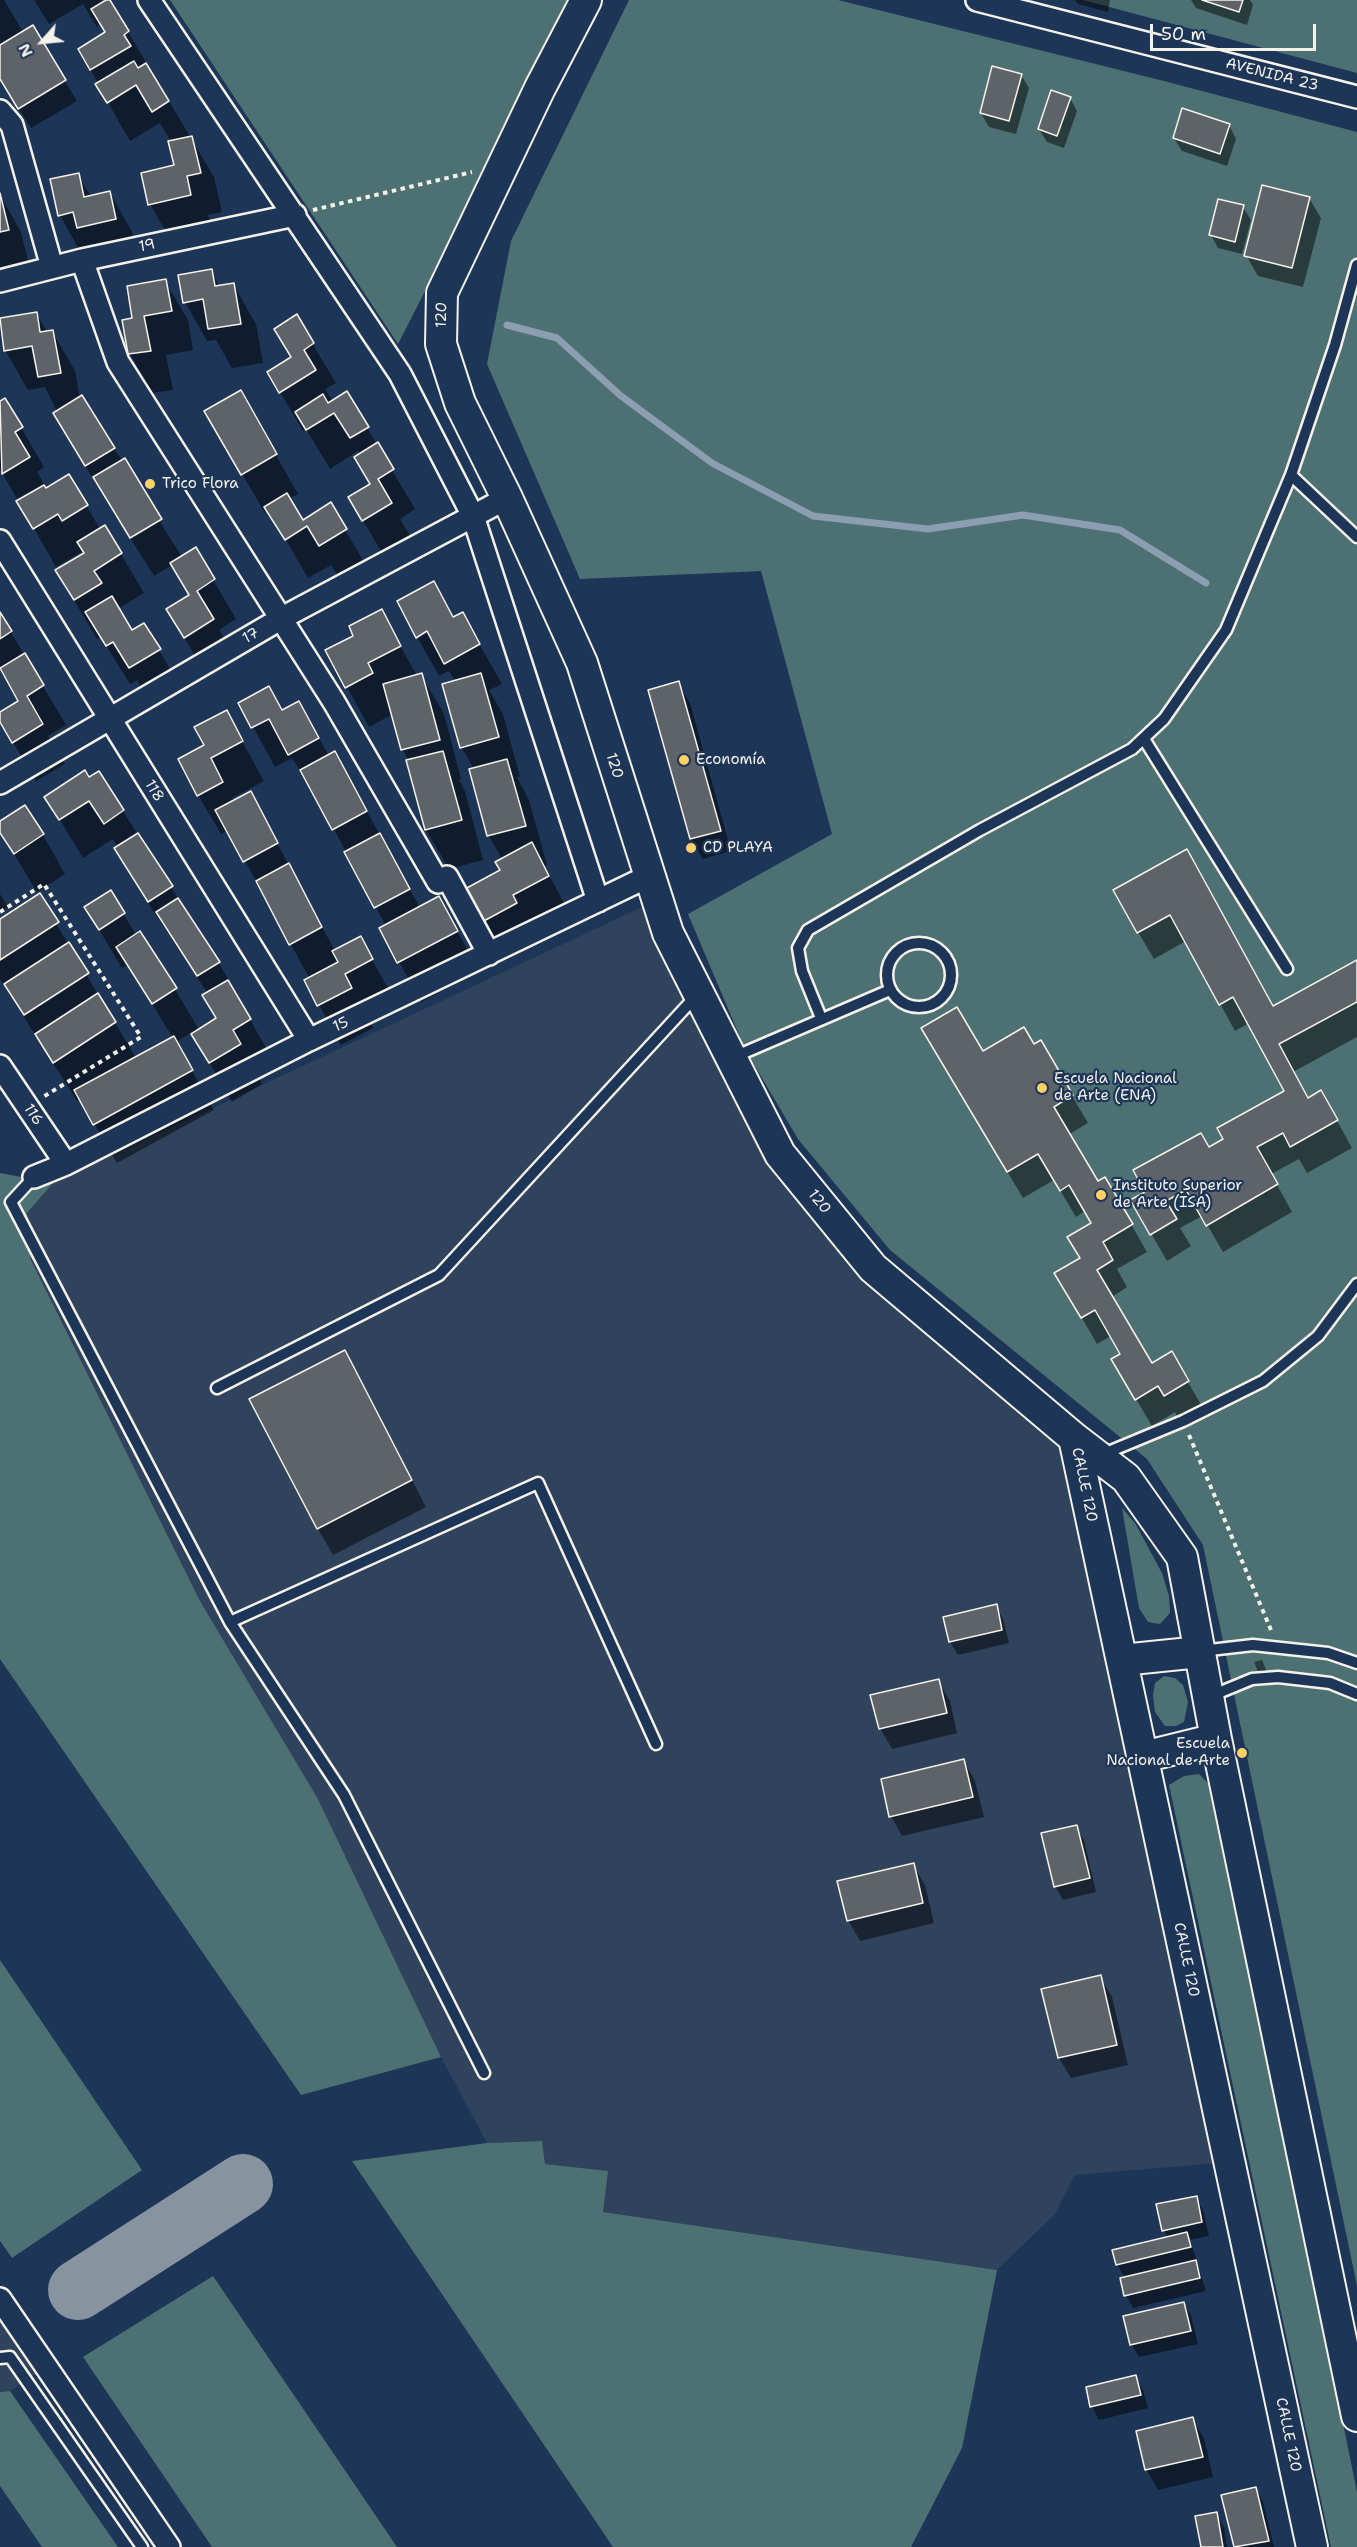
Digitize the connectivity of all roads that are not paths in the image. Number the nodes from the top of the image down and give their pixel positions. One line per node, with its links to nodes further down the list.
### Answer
1 (149, 0): 6 (street)
2 (586, 0): 12 (main road, 120)
3 (977, 0): 4 (street, AVENIDA 23)
4 (1357, 97)
5 (0, 111): 9 (street)
6 (295, 215): 7 (street, 19); 13 (street)
7 (82, 260): 9 (street, 19); 16 (street)
8 (1357, 265): 11 (lane)
9 (52, 267): 10 (street, 19)
10 (0, 281)
11 (1291, 475): 14 (lane); 18 (lane)
12 (507, 498): 13 (street, 17); 20 (main road, 120)
13 (473, 516): 16 (street, 17); 21 (street)
14 (1357, 537)
15 (0, 541): 17 (street, 118)
16 (282, 618): 17 (street, 17); 22 (street)
17 (110, 719): 19 (street, 17); 27 (street, 118)
18 (1144, 739): 23 (lane); 26 (lane)
19 (0, 783)
20 (649, 876): 21 (street, 15); 25 (main road, 120)
21 (598, 901): 22 (street, 15)
22 (489, 954): 27 (street, 15)
23 (1287, 969)
24 (890, 990): 24 (lane); 26 (lane)
25 (698, 994): 28 (main road, 120); 33 (lane)
26 (821, 1018): 28 (lane)
27 (309, 1040): 30 (street, 15)
28 (731, 1058): 34 (main road, 120)
29 (0, 1066): 30 (street, 116)
30 (66, 1164): 31 (street, 15)
31 (34, 1177): 36 (lane)
32 (1357, 1284): 35 (lane)
33 (217, 1388)
34 (1074, 1438): 35 (main road, CALLE 120); 38 (main road, CALLE 120)
35 (1098, 1457): 37 (main road, CALLE 120)
36 (230, 1622): 43 (lane); 45 (lane)
37 (1200, 1652): 38 (main road); 39 (lane); 41 (main road, CALLE 120)
38 (1122, 1660): 44 (main road, CALLE 120)
39 (1357, 1663)
40 (1357, 1694): 41 (lane)
41 (1208, 1698): 42 (main road, CALLE 120)
42 (1216, 1739): 44 (main road); 48 (main road, CALLE 120)
43 (656, 1744)
44 (1143, 1757): 51 (main road, CALLE 120)
45 (484, 2073)
46 (0, 2299): 50 (street)
47 (0, 2358): 49 (lane)
48 (1357, 2416)
49 (142, 2547)
50 (169, 2547)
51 (1312, 2547)

